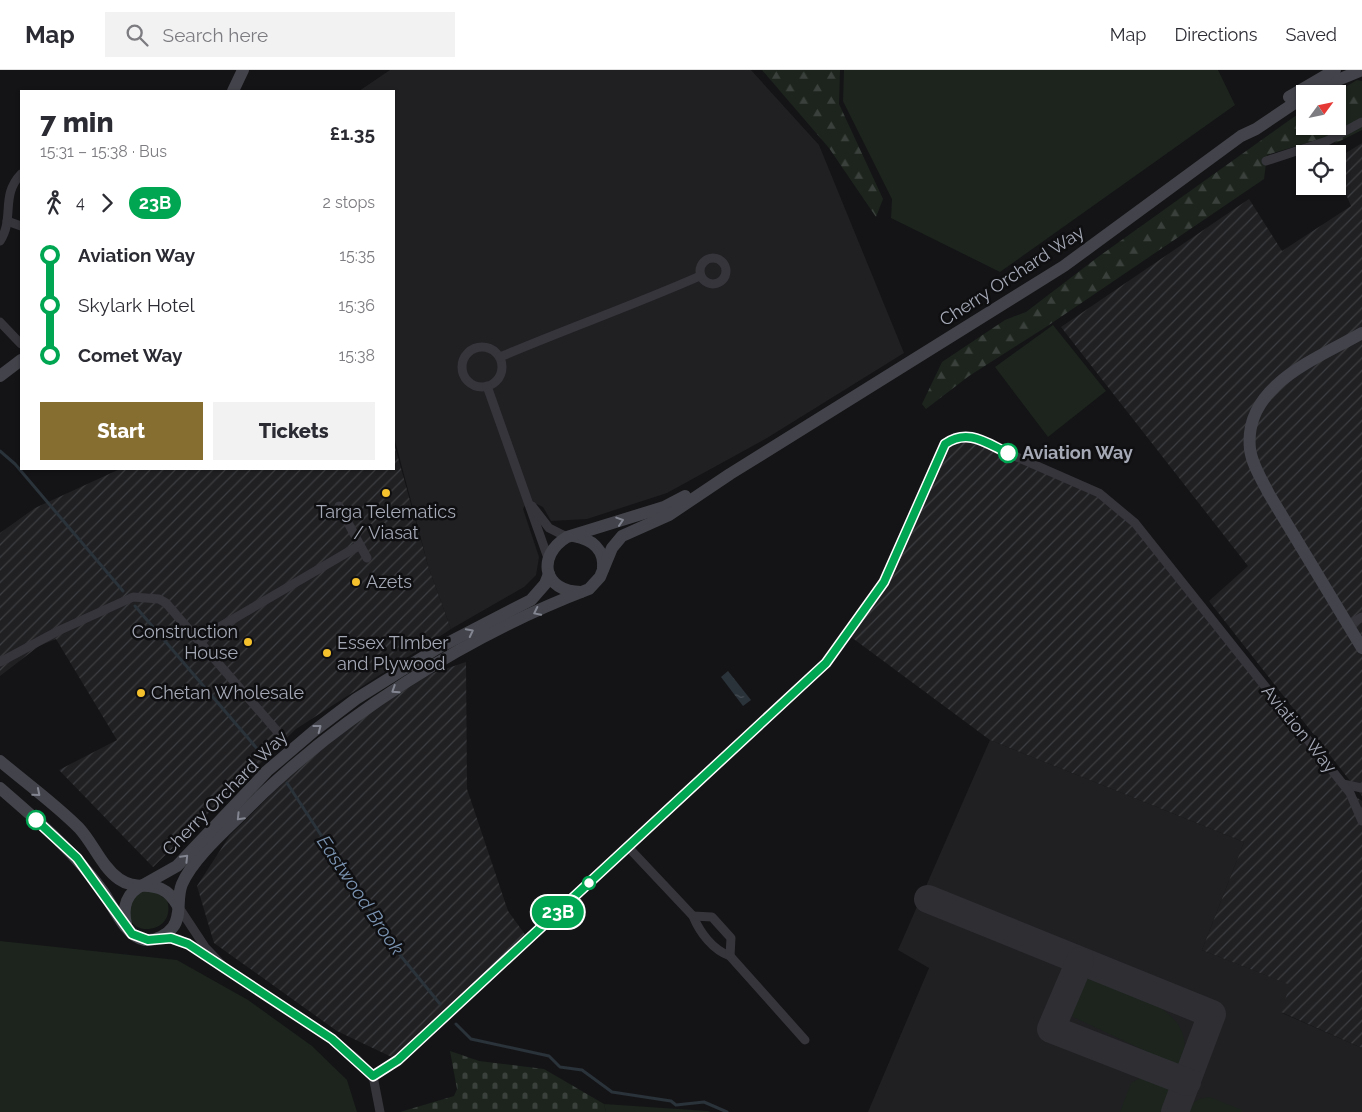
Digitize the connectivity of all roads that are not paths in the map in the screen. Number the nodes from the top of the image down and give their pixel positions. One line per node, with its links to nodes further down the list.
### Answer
1 (243, 70): 5 (main road)
2 (1335, 70): 8 (main road)
3 (1362, 70): 4 (main road)
4 (1324, 85)
5 (233, 90)
6 (1296, 102): 8 (main road, Cherry Orchard Way)
7 (1362, 122): 9 (street)
8 (1241, 136): 24 (main road, Cherry Orchard Way)
9 (1266, 161)
10 (20, 175): 12 (street)
11 (0, 185): 12 (street)
12 (9, 190): 13 (street)
13 (7, 221): 14 (street); 15 (street)
14 (20, 226)
15 (0, 241)
16 (700, 276): 20 (street)
17 (0, 322): 19 (street)
18 (1362, 333): 35 (main road)
19 (20, 343)
20 (500, 357): 23 (street); 23 (street)
21 (20, 361): 22 (main road)
22 (0, 376)
23 (487, 386): 25 (street)
24 (730, 474): 27 (main road, Cherry Orchard Way, one-way to 24); 31 (main road, Cherry Orchard Way)
25 (528, 500): 27 (street); 30 (street)
26 (339, 506): 28 (street)
27 (570, 537): 30 (main road, Cherry Orchard Way); 31 (main road)
28 (360, 545): 29 (street); 36 (street)
29 (367, 558)
30 (548, 558): 32 (main road)
31 (603, 570): 33 (main road, Cherry Orchard Way)
32 (549, 574): 33 (main road); 46 (main road, Cherry Orchard Way, one-way to 32)
33 (581, 592): 47 (main road, Cherry Orchard Way, one-way to 47)
34 (1362, 617): 35 (street)
35 (1348, 625): 37 (main road)
36 (200, 643): 38 (street); 39 (street)
37 (1362, 648)
38 (0, 662)
39 (277, 731)
40 (0, 761): 46 (main road, one-way to 46)
41 (1343, 784): 43 (street); 44 (street, Aviation Way); 45 (street, Aviation Way)
42 (0, 788): 49 (main road)
43 (1362, 788)
44 (1362, 821)
45 (628, 847): 48 (street); 54 (street, Aviation Way)
46 (144, 884): 47 (main road); 49 (main road)
47 (178, 906): 50 (main road); 52 (street)
48 (693, 916): 51 (street); 51 (street)
49 (129, 930): 50 (main road)
50 (156, 939): 52 (street)
51 (730, 956): 53 (street)
52 (218, 962): 54 (street)
53 (805, 1040)
54 (373, 1076): 55 (street)
55 (380, 1112)

